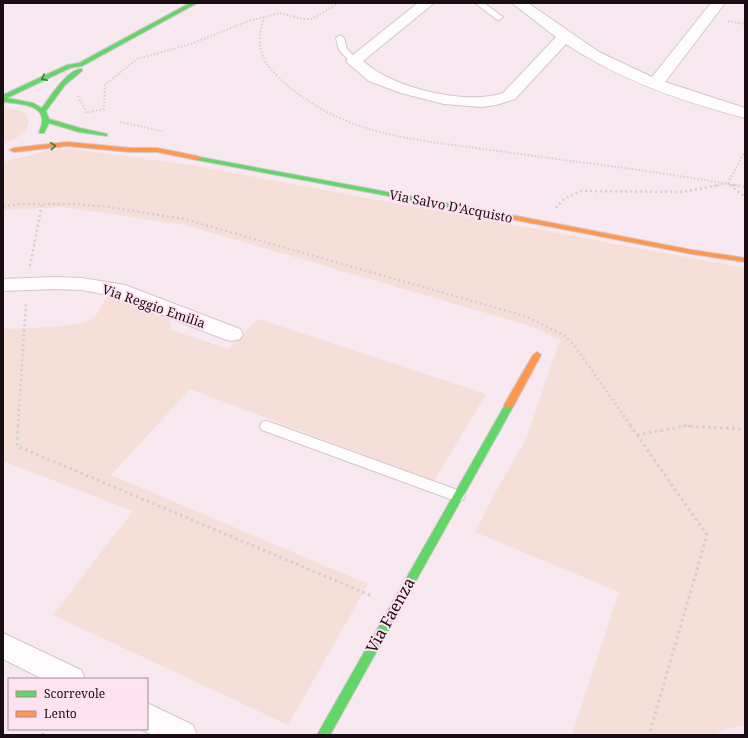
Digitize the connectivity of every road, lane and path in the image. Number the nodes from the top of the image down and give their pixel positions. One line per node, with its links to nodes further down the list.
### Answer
1 (194, 3): 12 (street)
2 (338, 3): 7 (path)
3 (427, 3): 11 (street)
4 (479, 3): 8 (lane)
5 (718, 3): 13 (street)
6 (525, 5): 9 (street)
7 (264, 17): 14 (path); 24 (path)
8 (498, 17)
9 (564, 37): 11 (street); 13 (street)
10 (340, 38): 11 (lane)
11 (354, 61)
12 (80, 65): 15 (street, one-way to 15); 17 (street)
13 (656, 84): 16 (street)
14 (77, 94)
15 (3, 99): 17 (street)
16 (745, 113)
17 (44, 116): 18 (street); 20 (street)
18 (114, 137)
19 (136, 141): 21 (street, Via Salvo D'Acquisto)
20 (14, 150): 21 (street, Via Salvo D'Acquisto, one-way to 21); 23 (street)
21 (157, 150): 30 (street, Via Salvo D'Acquisto)
22 (745, 151): 24 (path)
23 (3, 153)
24 (728, 183): 25 (path); 26 (path); 29 (path)
25 (745, 187)
26 (745, 197)
27 (42, 204): 28 (path); 31 (path); 37 (path)
28 (3, 206)
29 (556, 208)
30 (745, 260)
31 (27, 283): 32 (street, Via Reggio Emilia); 33 (street, Via Reggio Emilia); 39 (path)
32 (3, 285)
33 (232, 334)
34 (537, 355): 38 (street, Via Faenza)
35 (267, 426): 38 (lane)
36 (745, 429): 37 (path)
37 (637, 435): 45 (path)
38 (458, 496): 39 (street, Via Faenza)
39 (396, 606): 44 (street, Via Faenza)
40 (3, 645): 41 (street)
41 (69, 678)
42 (148, 718): 43 (street)
43 (182, 735)
44 (323, 735)
45 (649, 735)

